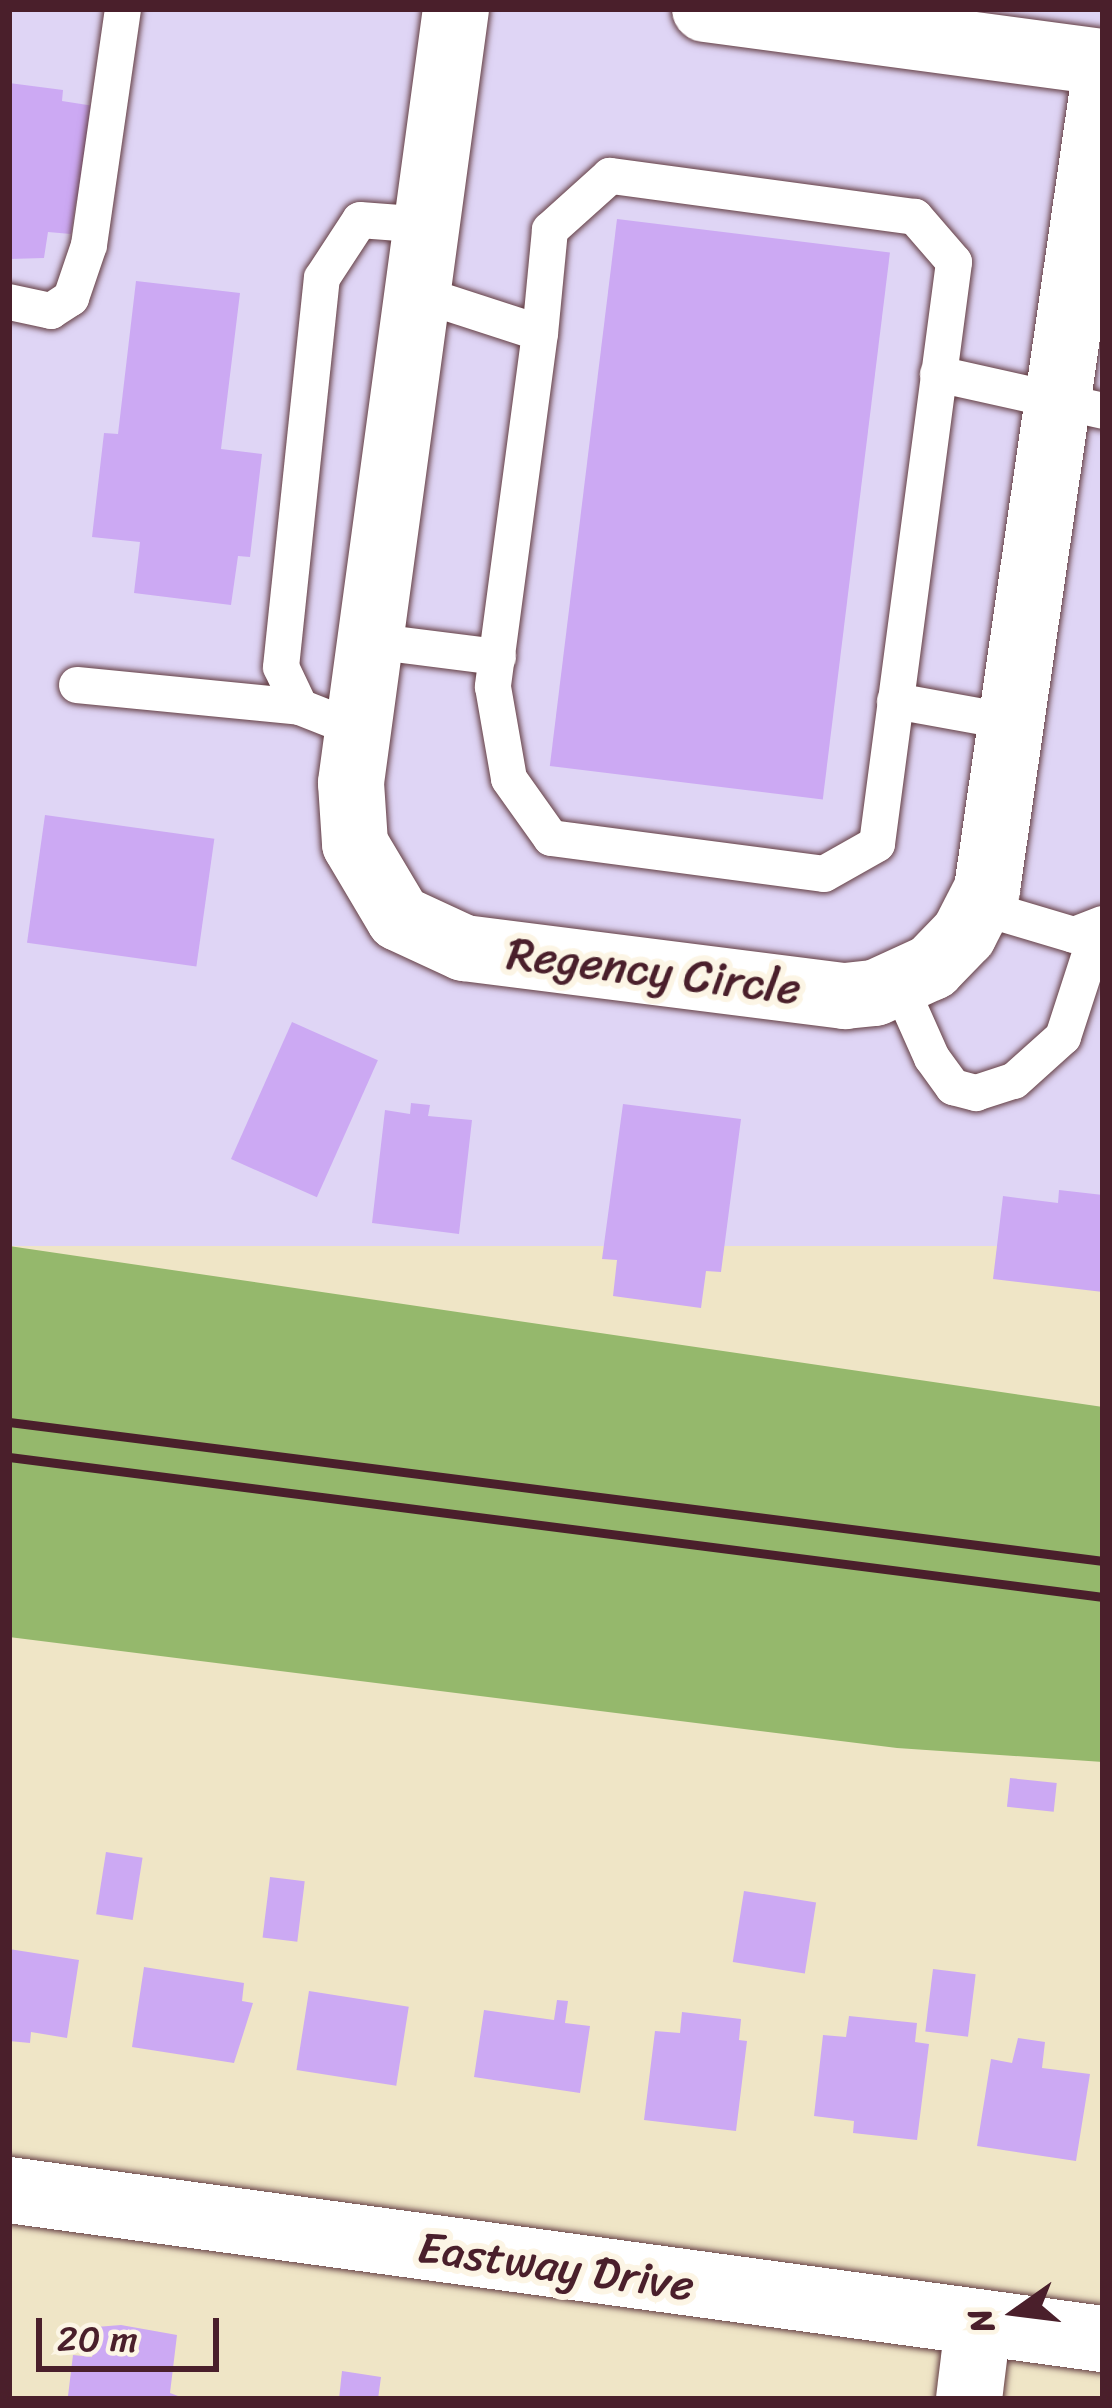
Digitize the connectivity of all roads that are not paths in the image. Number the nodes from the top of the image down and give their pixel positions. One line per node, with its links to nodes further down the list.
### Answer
1 (123, 9): 9 (lane)
2 (456, 9): 7 (street, Regency Circle)
3 (706, 9): 4 (street)
4 (932, 24): 5 (street)
5 (1103, 62)
6 (1103, 88): 12 (street, Regency Circle)
7 (426, 225): 8 (street, Regency Circle); 17 (lane)
8 (417, 293): 10 (lane); 13 (street, Regency Circle)
9 (9, 302)
10 (540, 333): 11 (lane); 14 (lane)
11 (938, 374): 12 (lane); 16 (lane)
12 (1081, 403): 18 (street, Regency Circle)
13 (371, 641): 14 (lane); 17 (street, Regency Circle)
14 (498, 657): 16 (lane)
15 (76, 685): 17 (lane)
16 (895, 701): 18 (lane)
17 (329, 718): 21 (street, Regency Circle)
18 (1011, 722): 19 (street, Regency Circle)
19 (980, 908): 20 (lane); 21 (street, Regency Circle)
20 (1101, 926): 21 (lane)
21 (899, 984)
22 (9, 2190): 23 (street, Eastway Drive)
23 (978, 2326): 24 (street, Eastway Drive); 25 (street)
24 (1103, 2339)
25 (969, 2399)

